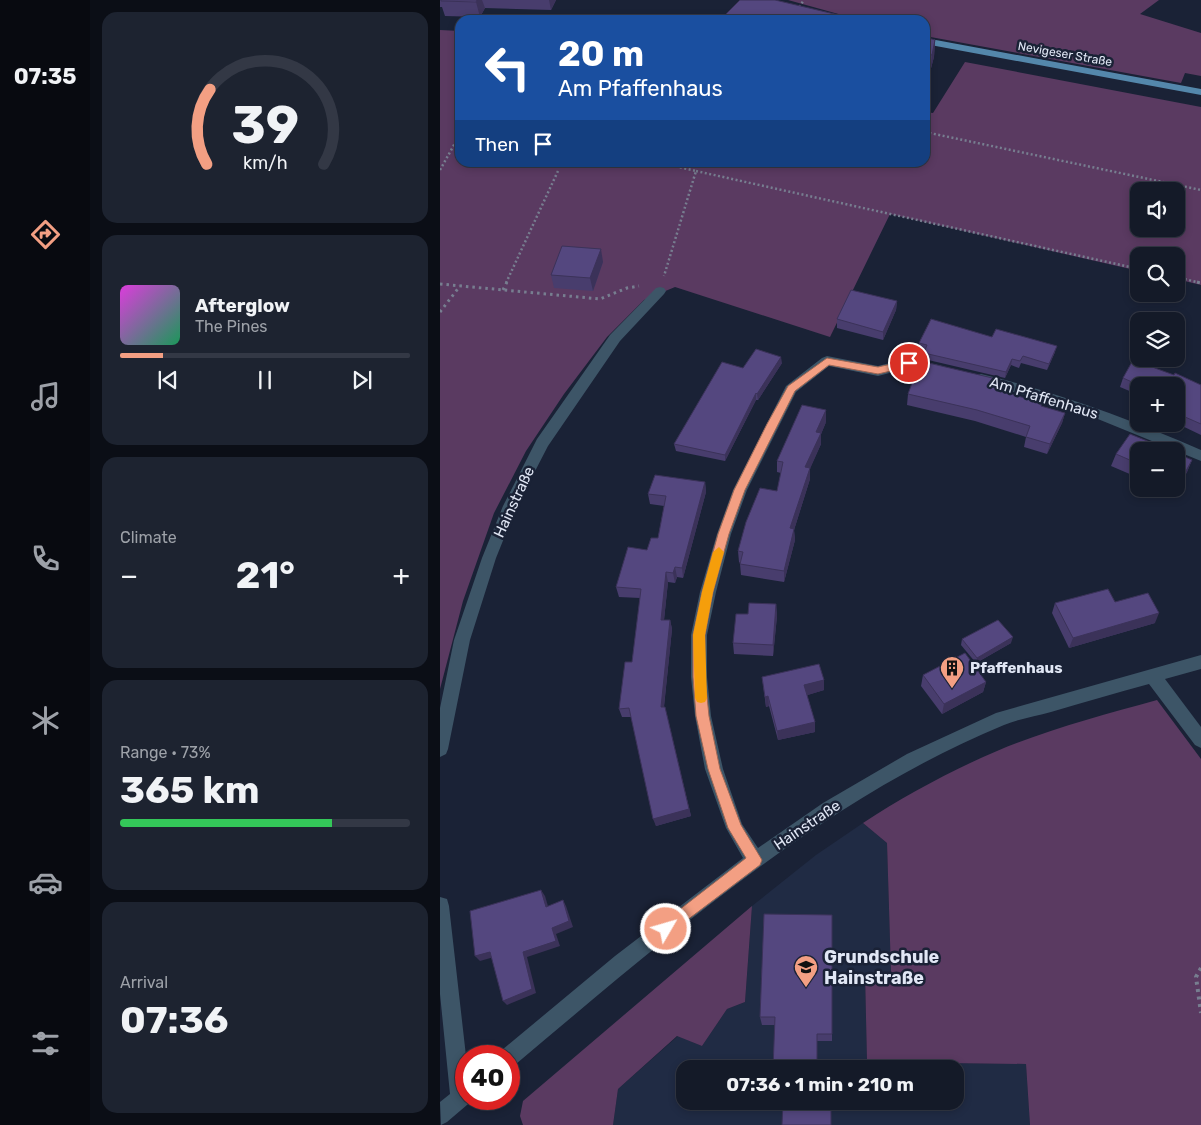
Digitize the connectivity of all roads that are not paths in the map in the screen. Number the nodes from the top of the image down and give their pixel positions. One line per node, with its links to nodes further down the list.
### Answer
1 (930, 42): 2 (main road, Nevigeser Straße)
2 (1201, 92)
3 (660, 291): 10 (street, Hainstraße)
4 (946, 371): 11 (street)
5 (964, 375): 6 (street, Am Pfaffenhaus)
6 (1201, 456)
7 (1201, 662): 8 (street, Hainstraße)
8 (1152, 675): 9 (street); 11 (street, Hainstraße)
9 (1201, 740)
10 (440, 749)
11 (755, 860): 14 (street, Hainstraße)
12 (440, 906): 13 (street)
13 (458, 1045)
14 (520, 1048)
15 (455, 1103): 16 (street)
16 (440, 1114)

